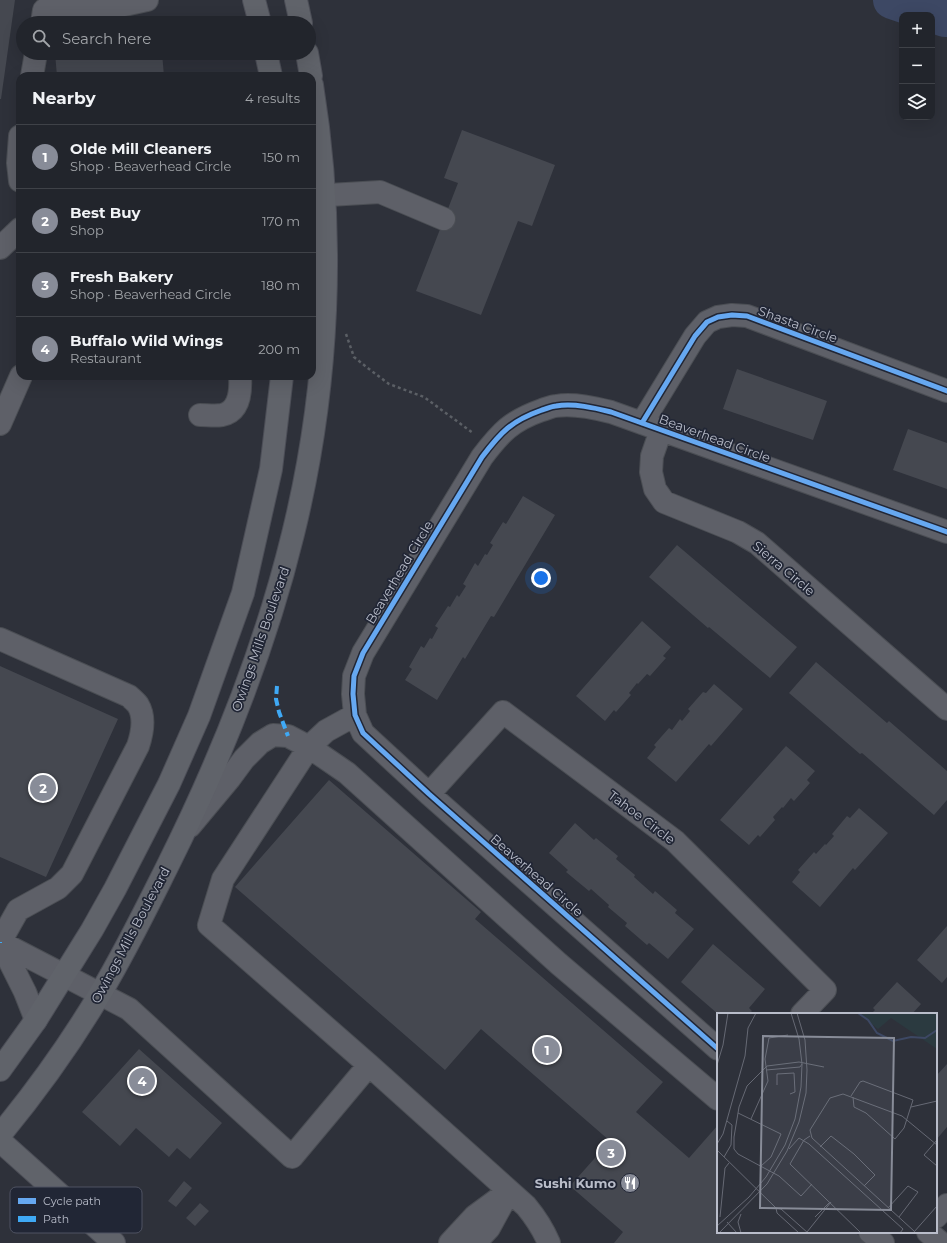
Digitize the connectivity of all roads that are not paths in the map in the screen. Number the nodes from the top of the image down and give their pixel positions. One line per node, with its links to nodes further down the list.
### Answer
1 (147, 0): 4 (street)
2 (254, 0): 5 (main road)
3 (296, 0): 6 (main road)
4 (43, 16)
5 (258, 16)
6 (299, 16)
7 (35, 60): 10 (street)
8 (268, 60): 11 (main road)
9 (308, 60): 12 (main road)
10 (33, 72)
11 (270, 72)
12 (310, 72)
13 (316, 115): 14 (main road, Owings Mills Boulevard)
14 (318, 196): 15 (street); 33 (main road, Owings Mills Boulevard)
15 (444, 219)
16 (16, 233): 17 (street)
17 (0, 248)
18 (16, 254): 19 (street)
19 (0, 260)
20 (19, 380): 25 (street)
21 (240, 380): 24 (street)
22 (282, 380): 35 (main road)
23 (947, 391): 26 (street, Shasta Circle)
24 (200, 415)
25 (0, 424)
26 (651, 427): 27 (street, Beaverhead Circle); 29 (street, Sierra Circle); 30 (street, Beaverhead Circle)
27 (947, 532)
28 (0, 639): 34 (street)
29 (947, 709)
30 (355, 715): 31 (street); 32 (street, Beaverhead Circle)
31 (309, 747): 33 (street); 40 (street); 42 (street)
32 (429, 794): 37 (street, Tahoe Circle); 39 (street, Beaverhead Circle)
33 (185, 832): 36 (main road, Owings Mills Boulevard)
34 (0, 942): 35 (street); 38 (street)
35 (64, 976): 36 (street); 38 (main road)
36 (100, 995): 40 (street); 43 (main road, Owings Mills Boulevard)
37 (803, 1013)
38 (36, 1020): 41 (main road)
39 (717, 1048)
40 (369, 1065): 46 (street)
41 (0, 1070)
42 (717, 1098)
43 (0, 1135)
44 (0, 1142): 45 (main road)
45 (51, 1187)
46 (509, 1191): 53 (street); 54 (street); 55 (street)
47 (947, 1205): 48 (street)
48 (937, 1216)
49 (103, 1233): 52 (main road)
50 (871, 1233): 56 (street)
51 (929, 1233): 57 (street)
52 (114, 1243)
53 (450, 1243)
54 (475, 1243)
55 (549, 1243)
56 (883, 1243)
57 (941, 1243)

